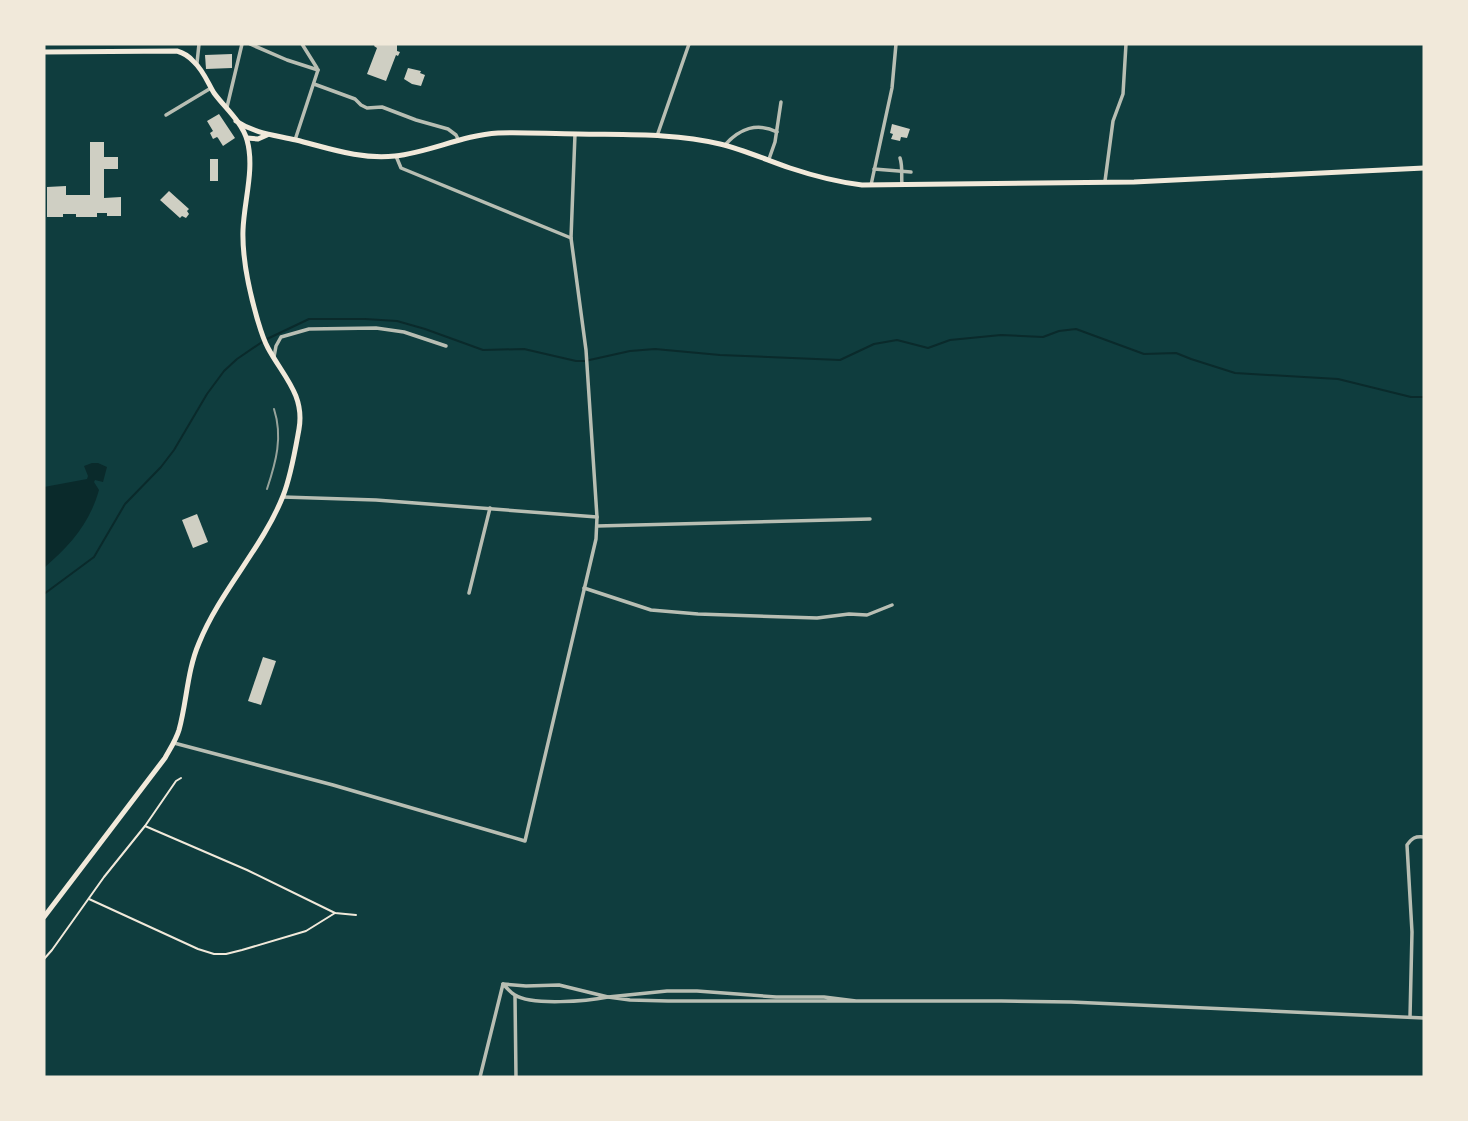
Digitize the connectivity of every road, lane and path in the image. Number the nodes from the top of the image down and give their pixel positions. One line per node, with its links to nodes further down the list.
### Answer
1 (199, 44): 9 (street)
2 (242, 44): 14 (street)
3 (250, 44): 10 (street)
4 (302, 44): 10 (street)
5 (689, 44): 20 (street)
6 (895, 44): 31 (street)
7 (1126, 44): 34 (street)
8 (44, 52): 9 (main road)
9 (197, 63): 12 (main road)
10 (318, 70): 11 (street)
11 (314, 84): 23 (street); 24 (street)
12 (211, 88): 14 (main road); 15 (street)
13 (781, 103): 17 (street)
14 (227, 109): 16 (main road)
15 (166, 115)
16 (236, 121): 18 (main road); 21 (main road)
17 (777, 132): 25 (street); 29 (street)
18 (265, 134): 21 (main road); 22 (main road); 23 (main road)
19 (575, 134): 20 (main road); 24 (main road); 37 (street)
20 (657, 136): 25 (main road)
21 (247, 138): 22 (main road); 26 (main road)
22 (258, 139): 26 (main road)
23 (295, 140): 27 (main road)
24 (459, 140): 27 (main road)
25 (725, 145): 29 (main road)
26 (249, 152): 39 (main road)
27 (396, 156): 37 (street)
28 (900, 158): 32 (street)
29 (769, 159): 35 (main road)
30 (1424, 168): 34 (main road)
31 (874, 169): 32 (street); 35 (street)
32 (902, 171): 33 (street); 36 (street)
33 (911, 173)
34 (1105, 183): 36 (main road)
35 (871, 185): 36 (main road)
36 (902, 185)
37 (571, 238): 42 (street)
38 (446, 346): 39 (street)
39 (274, 357): 40 (main road)
40 (283, 497): 41 (street); 48 (main road)
41 (490, 508): 42 (street); 46 (street)
42 (597, 517): 44 (street)
43 (870, 519): 44 (street)
44 (597, 526): 45 (street)
45 (584, 588): 47 (street); 48 (street)
46 (469, 593)
47 (892, 605)
48 (174, 743): 55 (main road)
49 (181, 778): 50 (path)
50 (145, 825): 52 (path); 53 (path)
51 (1424, 837): 61 (street)
52 (89, 900): 53 (path); 56 (path)
53 (335, 913): 54 (path)
54 (356, 915)
55 (44, 917)
56 (44, 959)
57 (503, 984): 58 (street); 59 (street); 63 (street)
58 (515, 996): 59 (street); 64 (street)
59 (608, 997): 60 (street); 60 (street)
60 (856, 1001): 61 (street)
61 (1410, 1017): 62 (street)
62 (1424, 1018)
63 (480, 1077)
64 (516, 1077)

